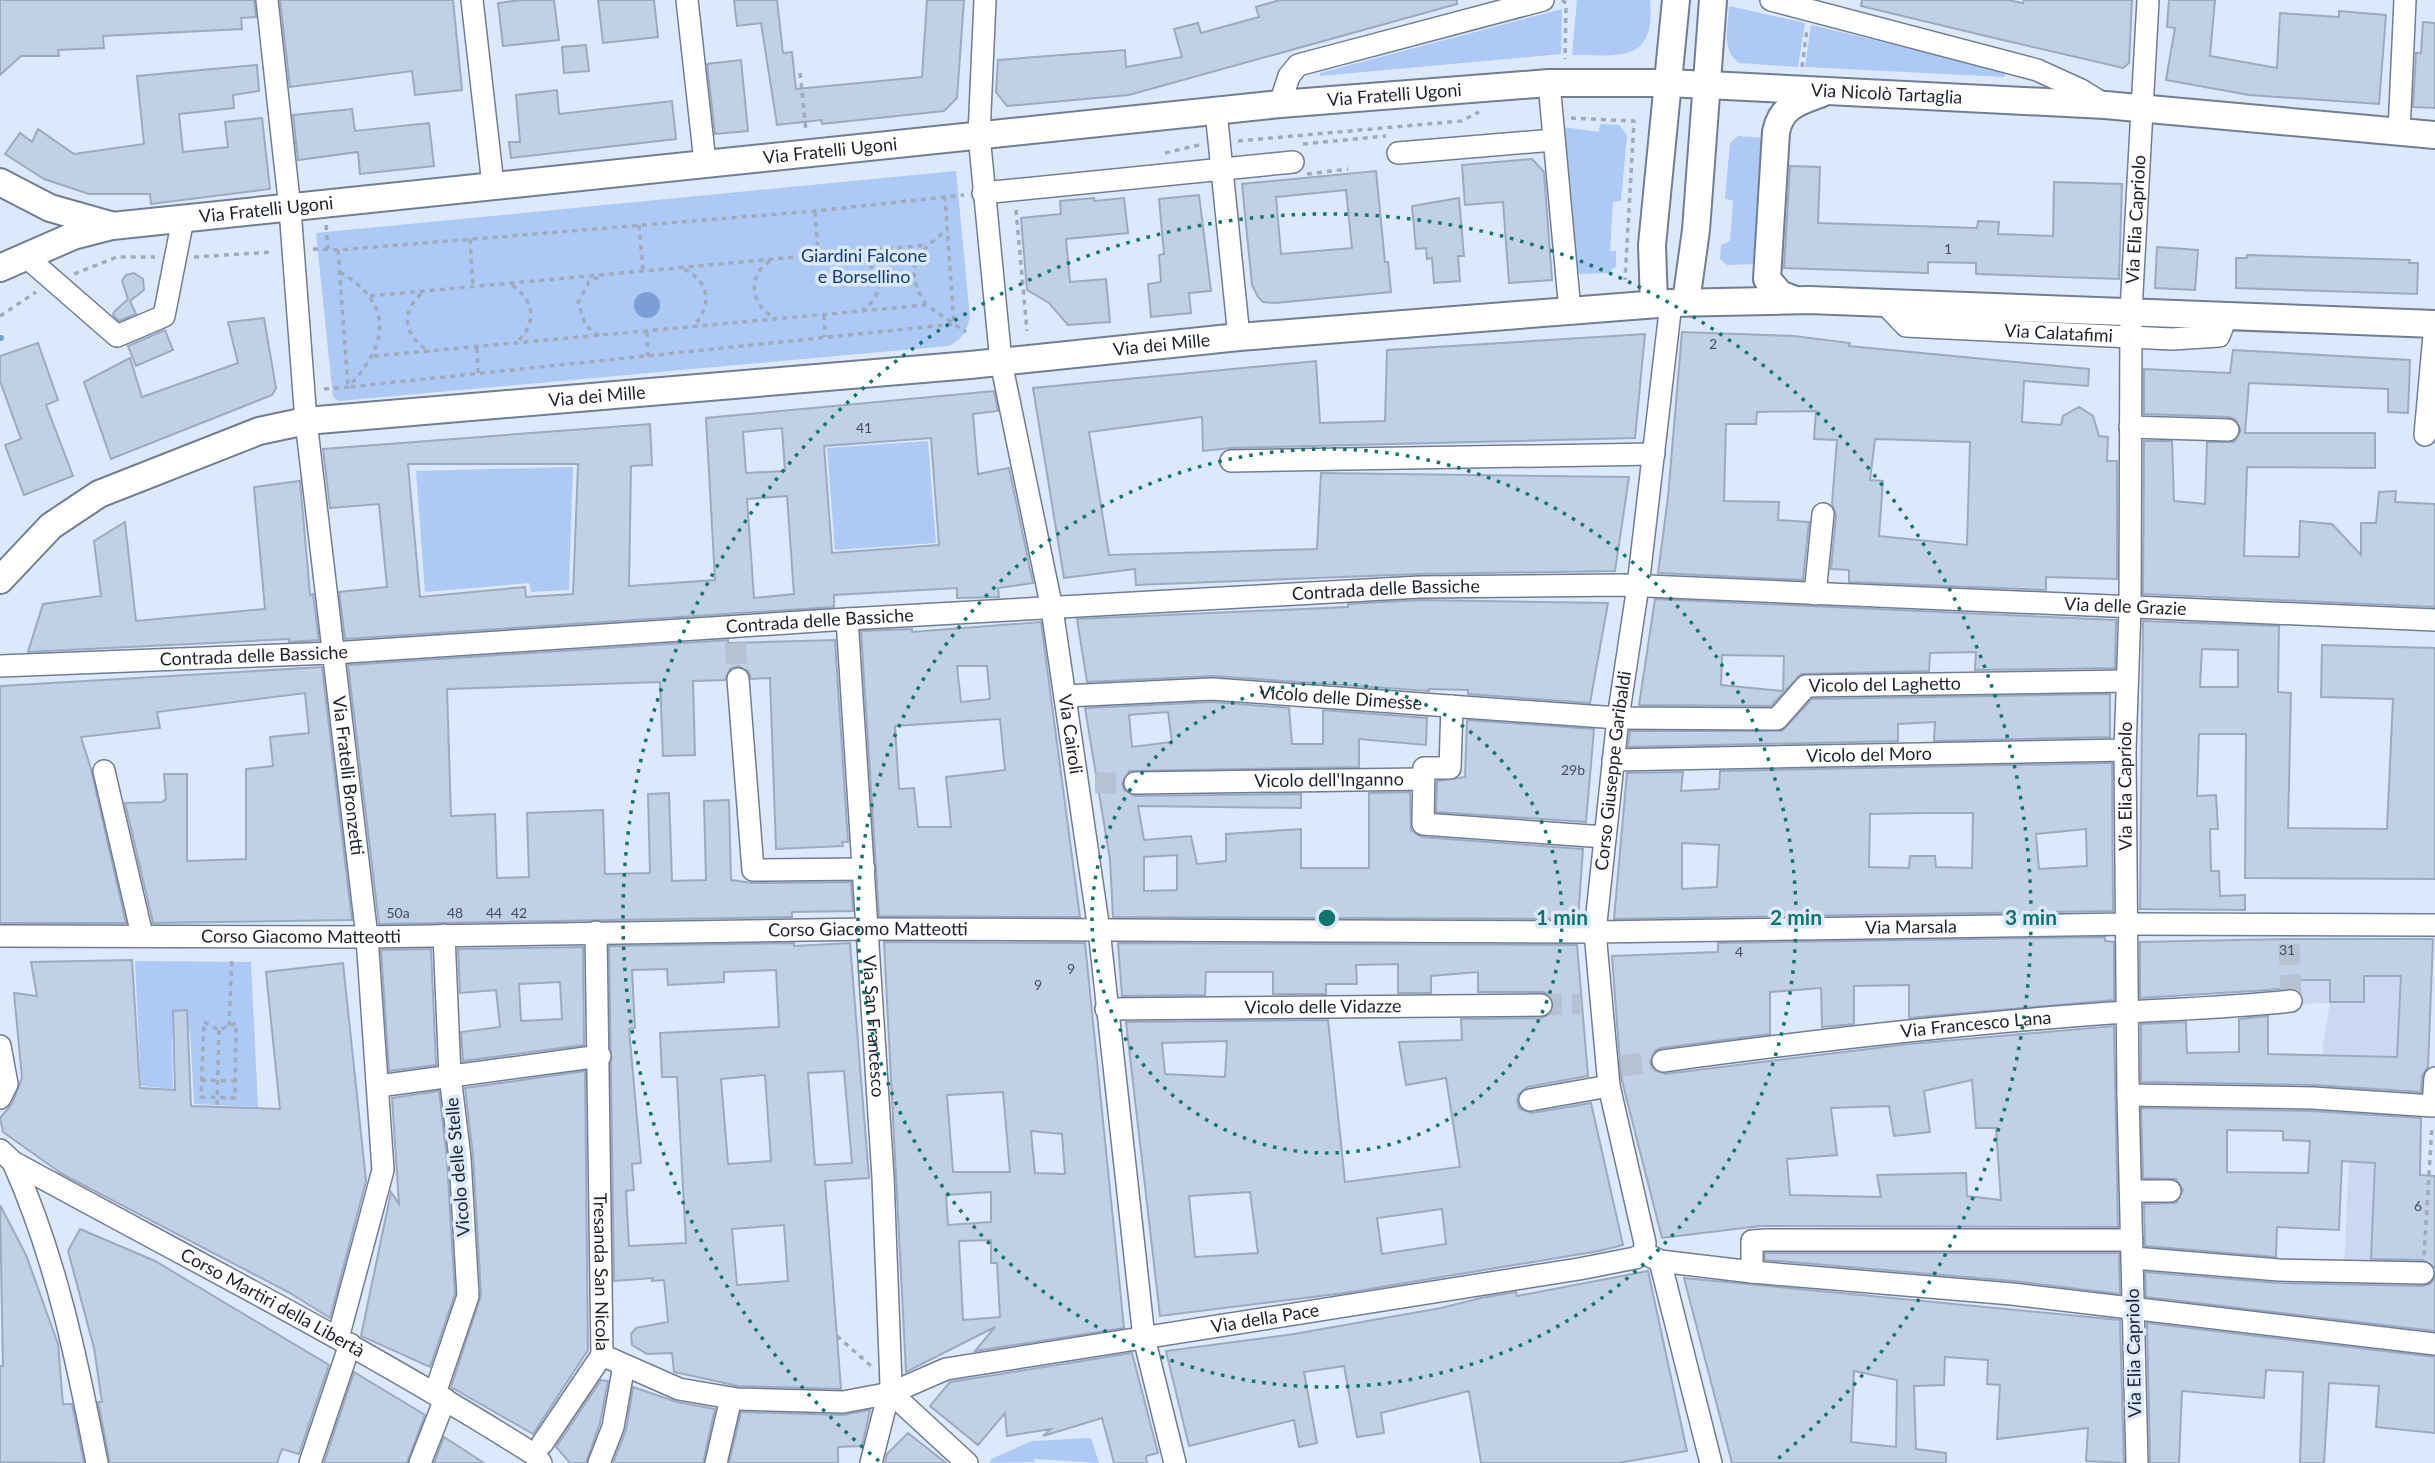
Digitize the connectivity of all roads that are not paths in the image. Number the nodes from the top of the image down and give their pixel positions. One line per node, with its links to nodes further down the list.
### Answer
1 (267, 0): 31 (street, Via Fratelli Bronzetti)
2 (472, 0): 29 (street)
3 (687, 0): 25 (street)
4 (985, 0): 21 (street, Via Cairoli)
5 (1543, 0): 16 (street)
6 (1676, 0): 13 (main road)
7 (1713, 0): 14 (main road)
8 (1771, 0): 11 (street, Via Nicolò Tartaglia)
9 (2148, 0): 18 (street, Via Elia Capriolo)
10 (2405, 0): 20 (street)
11 (1811, 10): 17 (street, Via Nicolò Tartaglia)
12 (1549, 83): 13 (main road, Via Fratelli Ugoni); 16 (main road, Via Fratelli Ugoni); 23 (street)
13 (1668, 83): 14 (main road, Via Nicolò Tartaglia); 37 (main road)
14 (1706, 86): 15 (main road, Via Nicolò Tartaglia); 37 (main road)
15 (1828, 92): 17 (main road, Via Nicolò Tartaglia); 36 (main road)
16 (1280, 104): 19 (main road, Via Fratelli Ugoni)
17 (2105, 106): 18 (main road, Via Nicolò Tartaglia)
18 (2143, 109): 20 (main road, Via Nicolò Tartaglia); 39 (street, Via Elia Capriolo)
19 (1216, 111): 21 (main road, Via Fratelli Ugoni); 27 (street)
20 (2399, 132): 22 (main road, Via Nicolò Tartaglia)
21 (979, 135): 25 (main road, Via Fratelli Ugoni); 30 (street, Via Cairoli)
22 (2435, 135)
23 (1554, 140): 24 (street); 38 (street)
24 (1398, 153)
25 (705, 162): 29 (main road, Via Fratelli Ugoni)
26 (1293, 162): 27 (street)
27 (1222, 168): 30 (street); 41 (street)
28 (0, 182): 33 (main road)
29 (493, 185): 31 (main road, Via Fratelli Ugoni)
30 (983, 193): 42 (street, Via Cairoli)
31 (290, 209): 32 (main road, Via Fratelli Ugoni); 44 (street, Via Fratelli Bronzetti)
32 (183, 219): 33 (main road, Via Fratelli Ugoni); 34 (street)
33 (112, 226): 34 (main road, Via Fratelli Ugoni)
34 (24, 255): 35 (main road, Via Fratelli Ugoni)
35 (0, 268)
36 (1795, 300): 37 (main road, Via Calatafimi); 39 (main road, Via Calatafimi)
37 (1670, 303): 38 (main road, Via dei Mille); 48 (street, Corso Giuseppe Garibaldi)
38 (1570, 311): 41 (main road, Via dei Mille)
39 (2130, 324): 40 (main road, Via Calatafimi); 45 (street, Via Elia Capriolo)
40 (2435, 324): 43 (street, Via Calatafimi)
41 (1240, 337): 42 (main road, Via dei Mille)
42 (1001, 362): 44 (main road, Via dei Mille); 55 (street, Via Cairoli)
43 (2433, 365): 47 (street, Via Calatafimi)
44 (306, 421): 51 (main road, Via dei Mille); 58 (street, Via Fratelli Bronzetti)
45 (2130, 427): 46 (street); 54 (street, Via Elia Capriolo)
46 (2228, 430)
47 (2425, 435)
48 (1654, 454): 49 (street); 52 (street, Corso Giuseppe Garibaldi)
49 (1231, 461)
50 (1823, 514): 53 (street)
51 (0, 580)
52 (1639, 586): 53 (street, Via delle Grazie); 55 (street, Contrada delle Bassiche); 64 (street, Corso Giuseppe Garibaldi)
53 (1815, 594): 54 (street, Via delle Grazie)
54 (2130, 608): 57 (street, Via delle Grazie); 61 (street, Via Elia Capriolo)
55 (1052, 609): 56 (street, Contrada delle Bassiche); 62 (street, Via Cairoli)
56 (847, 619): 58 (street, Contrada delle Bassiche); 71 (street, Via San Francesco)
57 (2435, 620)
58 (332, 653): 59 (street, Contrada delle Bassiche); 81 (street, Via Fratelli Bronzetti)
59 (0, 666)
60 (738, 680): 71 (street)
61 (2127, 681): 64 (street, Vicolo del Laghetto); 65 (street, Via Elia Capriolo)
62 (1065, 696): 63 (street, Vicolo delle Dimesse); 75 (street, Via Cairoli)
63 (1452, 706): 64 (street, Vicolo delle Dimesse); 68 (street)
64 (1618, 718): 66 (street, Corso Giuseppe Garibaldi)
65 (2125, 750): 66 (street, Vicolo del Moro); 72 (street, Via Elia Capriolo)
66 (1613, 760): 70 (street, Corso Giuseppe Garibaldi)
67 (104, 771): 78 (street)
68 (1423, 779): 69 (street, Vicolo dell'Inganno); 70 (street, Vicolo dell'Inganno)
69 (1135, 783)
70 (1605, 837): 77 (street, Corso Giuseppe Garibaldi)
71 (864, 869): 74 (street, Via San Francesco)
72 (2129, 924): 73 (street, Via Marsala); 77 (street, Via Marsala); 85 (street, Via Elia Capriolo)
73 (2435, 925)
74 (867, 929): 75 (street, Corso Giacomo Matteotti); 76 (street, Corso Giacomo Matteotti); 109 (street, Via San Francesco)
75 (1099, 930): 77 (street, Corso Giacomo Matteotti); 84 (street, Via Cairoli)
76 (596, 932): 79 (street, Corso Giacomo Matteotti); 87 (street, Tresanda San Nicola)
77 (1595, 932): 89 (street, Corso Giuseppe Garibaldi)
78 (142, 935): 80 (street, Corso Giacomo Matteotti); 81 (street, Corso Giacomo Matteotti)
79 (444, 935): 81 (street, Corso Giacomo Matteotti); 90 (street, Vicolo delle Stelle)
80 (0, 936)
81 (367, 937): 92 (street, Via Fratelli Bronzetti)
82 (2291, 1001): 85 (street, Via Francesco Lana)
83 (1541, 1005): 84 (street, Vicolo delle Vidazze)
84 (1106, 1009): 104 (street, Via Cairoli)
85 (2127, 1012): 88 (street, Via Francesco Lana); 93 (street, Via Elia Capriolo)
86 (0, 1046): 94 (street)
87 (600, 1056): 90 (street); 107 (street, Tresanda San Nicola)
88 (1663, 1060)
89 (1613, 1074): 95 (street); 100 (street, Corso Giuseppe Garibaldi)
90 (450, 1076): 92 (street); 110 (street, Vicolo delle Stelle)
91 (2435, 1078): 93 (street)
92 (379, 1086): 105 (street, Via Fratelli Bronzetti)
93 (2127, 1095): 97 (street, Via Elia Capriolo)
94 (0, 1098)
95 (1530, 1100)
96 (7, 1156): 105 (street, Corso Martiri della Libertà); 114 (street)
97 (2131, 1191): 98 (street); 99 (street, Via Elia Capriolo)
98 (2170, 1191)
99 (2133, 1249): 101 (street); 102 (street); 103 (street, Via Elia Capriolo)
100 (1652, 1257): 101 (street); 104 (street, Via della Pace); 113 (street, Corso Giuseppe Garibaldi)
101 (1752, 1272): 103 (street)
102 (2423, 1273)
103 (2133, 1310): 106 (street); 122 (street, Via Elia Capriolo)
104 (1144, 1338): 109 (street, Via della Pace); 121 (street, Via Cairoli)
105 (344, 1341): 110 (street, Corso Martiri della Libertà); 115 (street, Via Fratelli Bronzetti)
106 (2435, 1344)
107 (602, 1355): 108 (street, Tresanda San Nicola); 112 (street)
108 (624, 1365): 111 (street, Tresanda San Nicola); 117 (street)
109 (891, 1393): 111 (street, Tresanda San Nicola); 119 (street, Via San Francesco); 120 (street)
110 (440, 1396): 112 (street, Corso Martiri della Libertà); 116 (street, Vicolo delle Stelle)
111 (731, 1398): 118 (street)
112 (542, 1453)
113 (1707, 1462)
114 (97, 1463)
115 (310, 1463)
116 (419, 1463)
117 (599, 1463)
118 (716, 1463)
119 (871, 1463)
120 (967, 1463)
121 (1175, 1463)
122 (2137, 1463)

